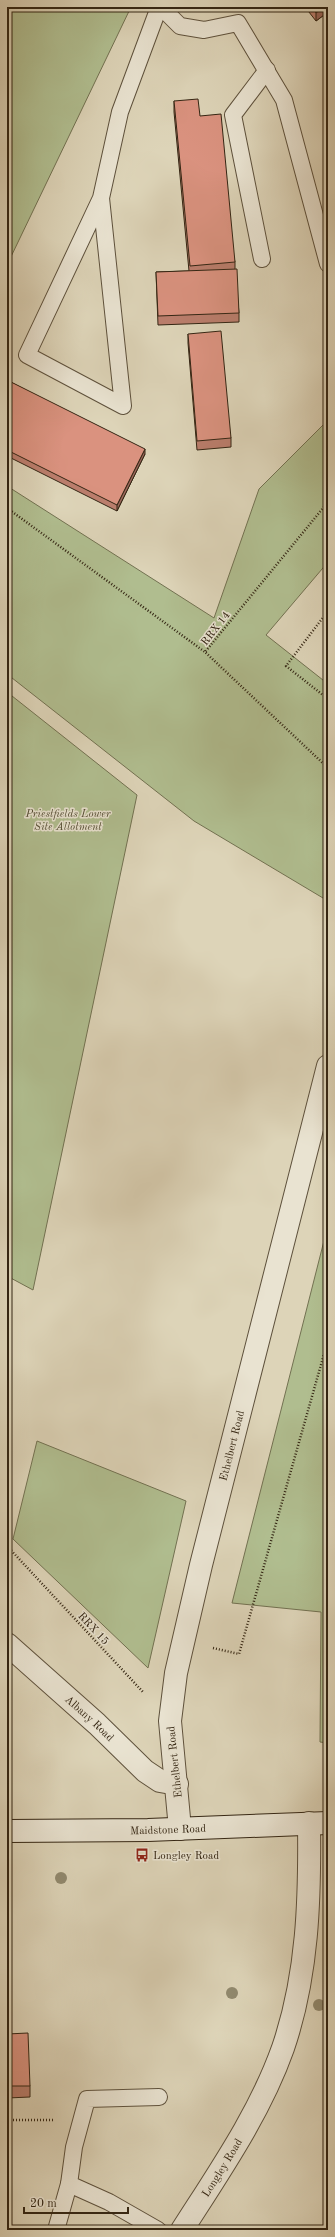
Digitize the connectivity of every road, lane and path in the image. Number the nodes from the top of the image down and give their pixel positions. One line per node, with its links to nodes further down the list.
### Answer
1 (160, 7): 2 (lane); 3 (lane)
2 (267, 70): 4 (lane); 5 (lane)
3 (101, 198): 3 (lane)
4 (262, 259)
5 (328, 264)
6 (328, 502): 9 (path, RRX 14)
7 (7, 508): 9 (path)
8 (328, 611): 10 (path)
9 (205, 652): 11 (path, RRX 14)
10 (328, 699)
11 (328, 768)
12 (328, 1066): 17 (street, Ethelbert Road)
13 (328, 1340): 16 (path)
14 (7, 1546): 17 (path, RRX 15)
15 (7, 1644): 18 (street, Albany Road)
16 (207, 1646)
17 (170, 1721): 18 (street, Ethelbert Road)
18 (177, 1784): 20 (street, Ethelbert Road)
19 (318, 1823): 20 (street, Maidstone Road); 26 (street, Longley Road)
20 (180, 1829): 21 (street, Maidstone Road)
21 (7, 1831)
22 (159, 2096): 23 (lane)
23 (69, 2184): 24 (lane); 25 (lane)
24 (56, 2230)
25 (158, 2230)
26 (182, 2230)

